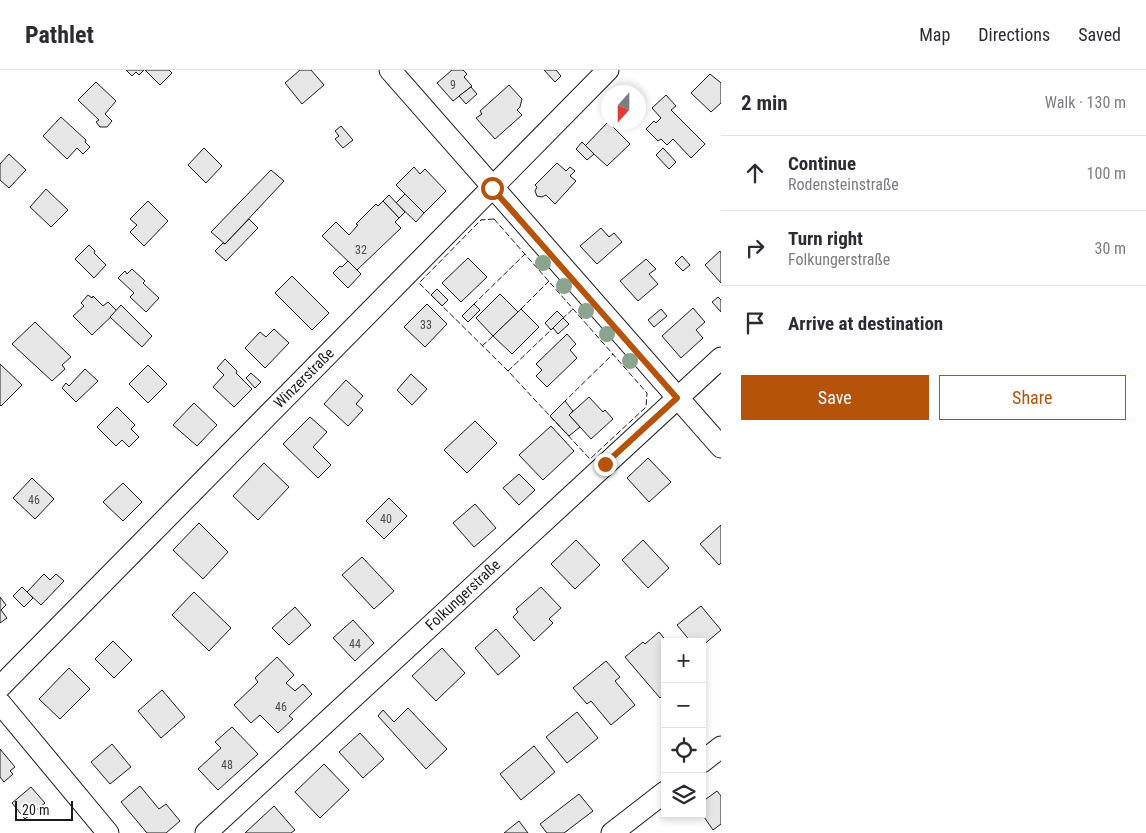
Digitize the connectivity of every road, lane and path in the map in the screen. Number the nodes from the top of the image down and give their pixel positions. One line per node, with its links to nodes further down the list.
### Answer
1 (390, 70): 3 (street)
2 (608, 70): 3 (street, Winzerstraße)
3 (492, 188): 5 (street); 7 (street, Winzerstraße)
4 (721, 358): 5 (street, Folkungerstraße)
5 (677, 398): 6 (street); 13 (street, Folkungerstraße)
6 (721, 447)
7 (0, 687)
8 (0, 703): 12 (street)
9 (721, 747): 10 (street)
10 (706, 759)
11 (661, 795): 14 (street)
12 (108, 833)
13 (206, 833)
14 (612, 833)

